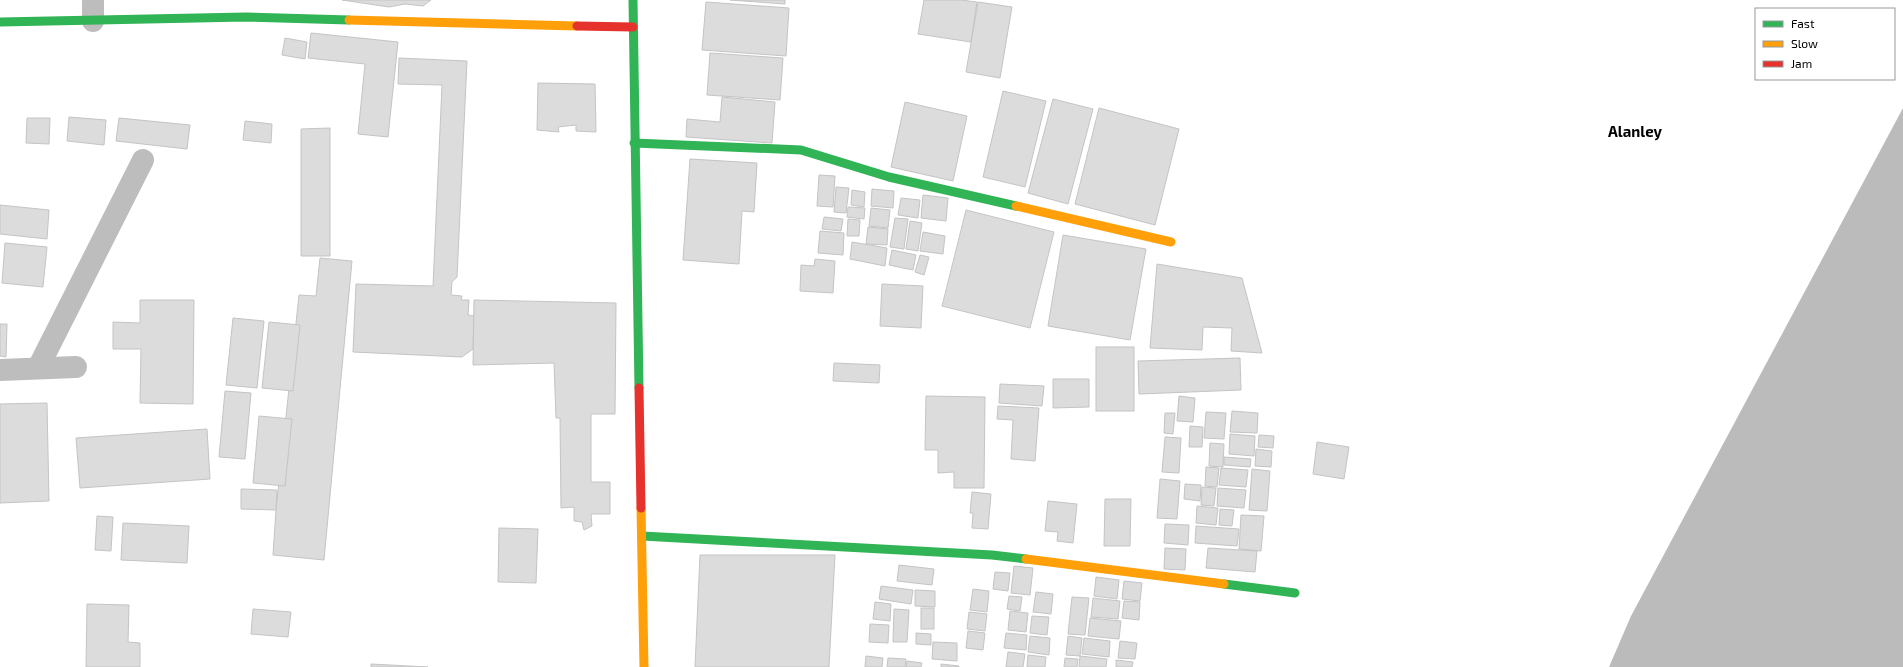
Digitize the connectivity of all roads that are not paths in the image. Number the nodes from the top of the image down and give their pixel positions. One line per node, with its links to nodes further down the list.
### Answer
1 (633, 0): 4 (street)
2 (93, 10): 3 (street); 4 (street)
3 (0, 22)
4 (633, 27): 5 (street)
5 (634, 143): 7 (street); 11 (street)
6 (143, 160): 9 (street)
7 (1171, 242)
8 (76, 367): 9 (street)
9 (38, 368): 10 (street)
10 (0, 370)
11 (642, 536): 12 (street); 13 (street)
12 (1295, 593)
13 (644, 667)

